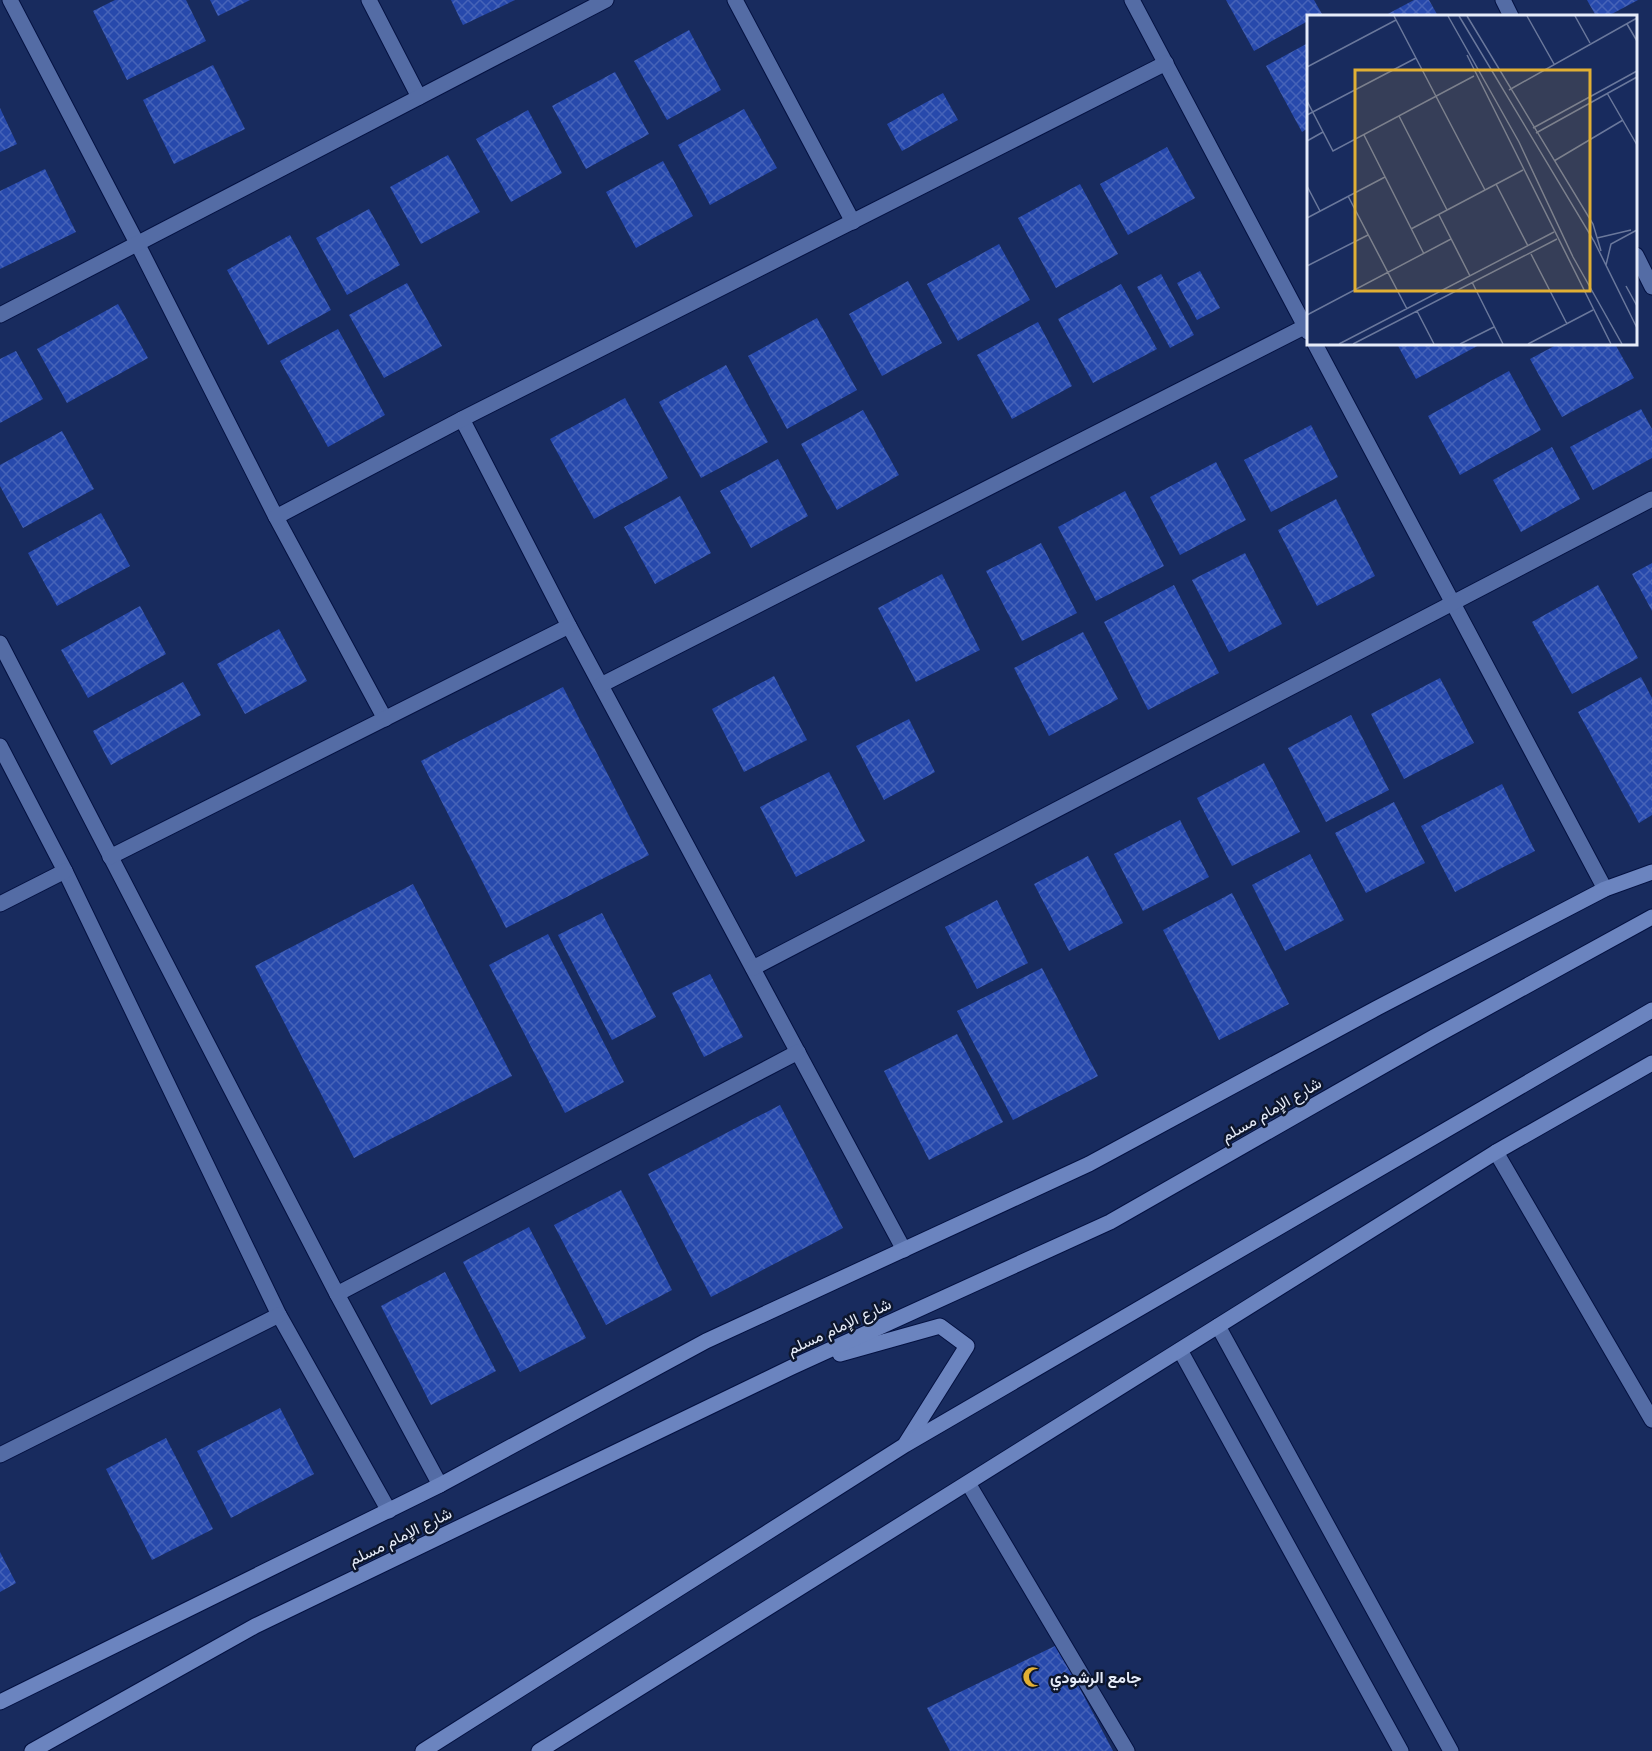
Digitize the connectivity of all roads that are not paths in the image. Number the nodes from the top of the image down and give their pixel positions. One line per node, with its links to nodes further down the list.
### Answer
1 (10, 0): 11 (street)
2 (369, 0): 9 (street)
3 (606, 0): 9 (street)
4 (735, 0): 10 (street)
5 (1132, 0): 8 (street)
6 (1503, 0): 7 (street)
7 (1510, 15)
8 (1166, 63): 10 (street); 15 (street)
9 (419, 97): 11 (street)
10 (853, 222): 17 (street)
11 (137, 243): 14 (street); 19 (street)
12 (1637, 259): 13 (street)
13 (1652, 287)
14 (0, 315)
15 (1307, 329): 23 (street)
16 (1316, 345): 20 (street)
17 (462, 419): 19 (street); 21 (street)
18 (1652, 499): 20 (street)
19 (276, 517): 24 (street)
20 (1453, 603): 29 (street); 32 (street)
21 (569, 626): 23 (street); 24 (street)
22 (0, 643): 26 (street)
23 (601, 685): 32 (street)
24 (385, 719): 26 (street)
25 (0, 746): 27 (street)
26 (110, 857): 38 (street)
27 (65, 871): 30 (street); 39 (street)
28 (1652, 872): 29 (main road)
29 (1605, 889): 37 (main road)
30 (0, 904)
31 (1652, 917): 42 (main road, شارع الإمام مسلم)
32 (753, 968): 34 (street)
33 (1652, 1010): 44 (main road)
34 (798, 1052): 37 (street); 38 (street)
35 (1652, 1063): 36 (main road)
36 (1496, 1152): 40 (main road); 43 (street)
37 (904, 1250): 47 (main road)
38 (337, 1294): 47 (street)
39 (279, 1315): 45 (street); 48 (street)
40 (1218, 1326): 41 (main road); 55 (street)
41 (1180, 1350): 46 (main road); 54 (street)
42 (792, 1367): 44 (main road); 50 (main road, شارع الإمام مسلم)
43 (1652, 1420)
44 (905, 1445): 51 (main road)
45 (0, 1455)
46 (968, 1483): 52 (main road); 53 (street)
47 (440, 1485): 48 (main road)
48 (389, 1511): 49 (main road)
49 (0, 1702)
50 (32, 1751)
51 (423, 1751)
52 (539, 1751)
53 (1127, 1751)
54 (1401, 1751)
55 (1451, 1751)

